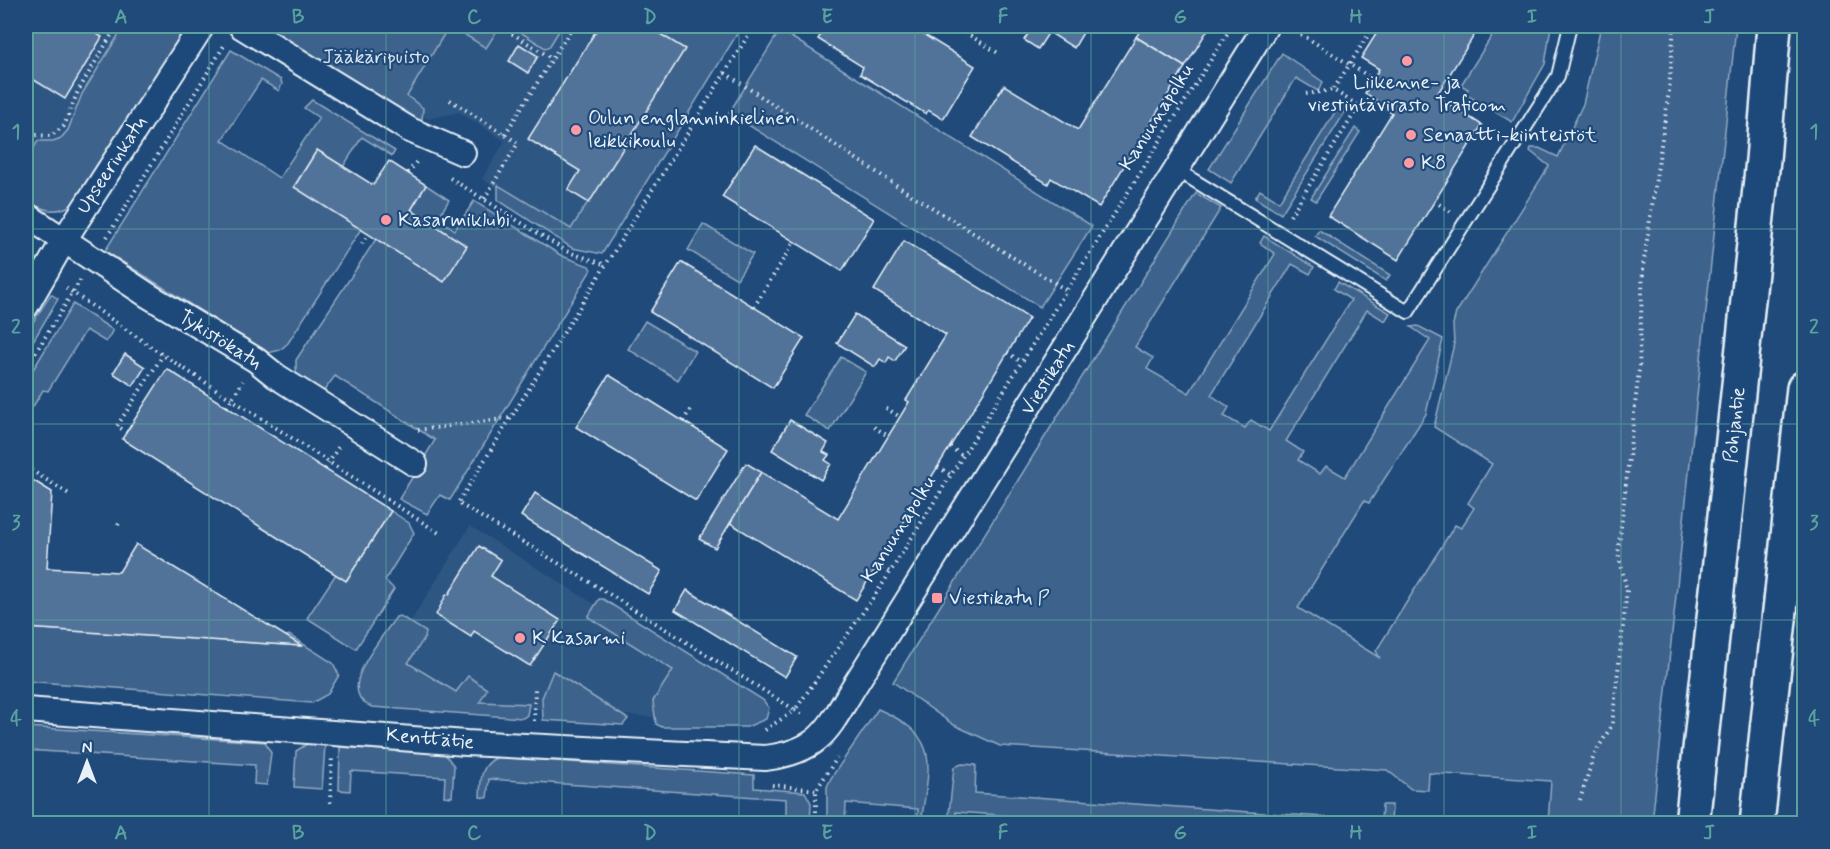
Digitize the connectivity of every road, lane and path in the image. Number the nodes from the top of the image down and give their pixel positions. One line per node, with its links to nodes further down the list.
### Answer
1 (109, 26): 24 (path)
2 (202, 26): 36 (street, Upseerinkatu)
3 (507, 26): 16 (path)
4 (573, 26): 16 (path)
5 (754, 26): 18 (path)
6 (955, 26): 15 (path)
7 (1232, 26): 42 (path, Kanuunapolku)
8 (1266, 26): 27 (street, Viestikatu)
9 (1374, 26): 17 (path)
10 (1570, 26): 34 (lane)
11 (1674, 26): 80 (path)
12 (1774, 26): 83 (highway, Pohjantie)
13 (1290, 27): 17 (path)
14 (234, 32): 25 (street); 39 (path)
15 (998, 53)
16 (553, 59): 23 (path)
17 (1349, 64): 19 (path); 20 (path)
18 (725, 73): 40 (path); 42 (path)
19 (1373, 79)
20 (1333, 90): 21 (path); 34 (path)
21 (1306, 94)
22 (450, 100): 23 (path)
23 (506, 134): 30 (path)
24 (36, 135)
25 (463, 153)
26 (428, 164): 28 (path)
27 (1178, 170): 34 (lane); 75 (street, Viestikatu)
28 (408, 173)
29 (447, 175): 30 (path)
30 (484, 199): 40 (path)
31 (1434, 201): 32 (path)
32 (1444, 207)
33 (26, 215): 36 (street, Tykistökatu)
34 (1280, 232)
35 (368, 234): 38 (path)
36 (64, 240): 39 (street, Tykistökatu); 41 (street, Upseerinkatu)
37 (794, 242): 45 (path)
38 (362, 244)
39 (94, 261): 43 (path); 62 (street, Tykistökatu)
40 (606, 265): 54 (path)
41 (43, 277): 43 (path); 44 (street, Upseerinkatu)
42 (1066, 290): 48 (path, Kanuunapolku)
43 (72, 291): 47 (path); 49 (path)
44 (26, 306)
45 (754, 307)
46 (1007, 353): 48 (path)
47 (163, 355): 58 (path); 69 (path)
48 (1022, 362): 61 (path, Kanuunapolku)
49 (26, 368)
50 (1804, 388): 84 (highway)
51 (886, 408): 53 (path)
52 (691, 409): 55 (path)
53 (900, 417)
54 (511, 418): 57 (path); 71 (path, Kanuunapolku)
55 (683, 421)
56 (874, 427): 59 (path)
57 (418, 430)
58 (127, 432)
59 (888, 436)
60 (950, 447): 61 (path)
61 (963, 456): 65 (path, Kanuunapolku)
62 (415, 464)
63 (26, 467): 66 (path)
64 (938, 467): 65 (path)
65 (951, 475): 71 (path, Kanuunapolku)
66 (69, 494)
67 (121, 520): 68 (path)
68 (118, 525)
69 (438, 533)
70 (877, 565): 71 (path)
71 (890, 572)
72 (535, 688): 74 (path)
73 (26, 710): 76 (street, Kenttätie)
74 (534, 724)
75 (827, 730): 76 (street, Kenttätie)
76 (333, 732): 81 (path)
77 (840, 752): 79 (path)
78 (767, 784): 79 (path)
79 (816, 790): 82 (path)
80 (1580, 800)
81 (330, 803)
82 (816, 824)
83 (1692, 824)
84 (1757, 824)

